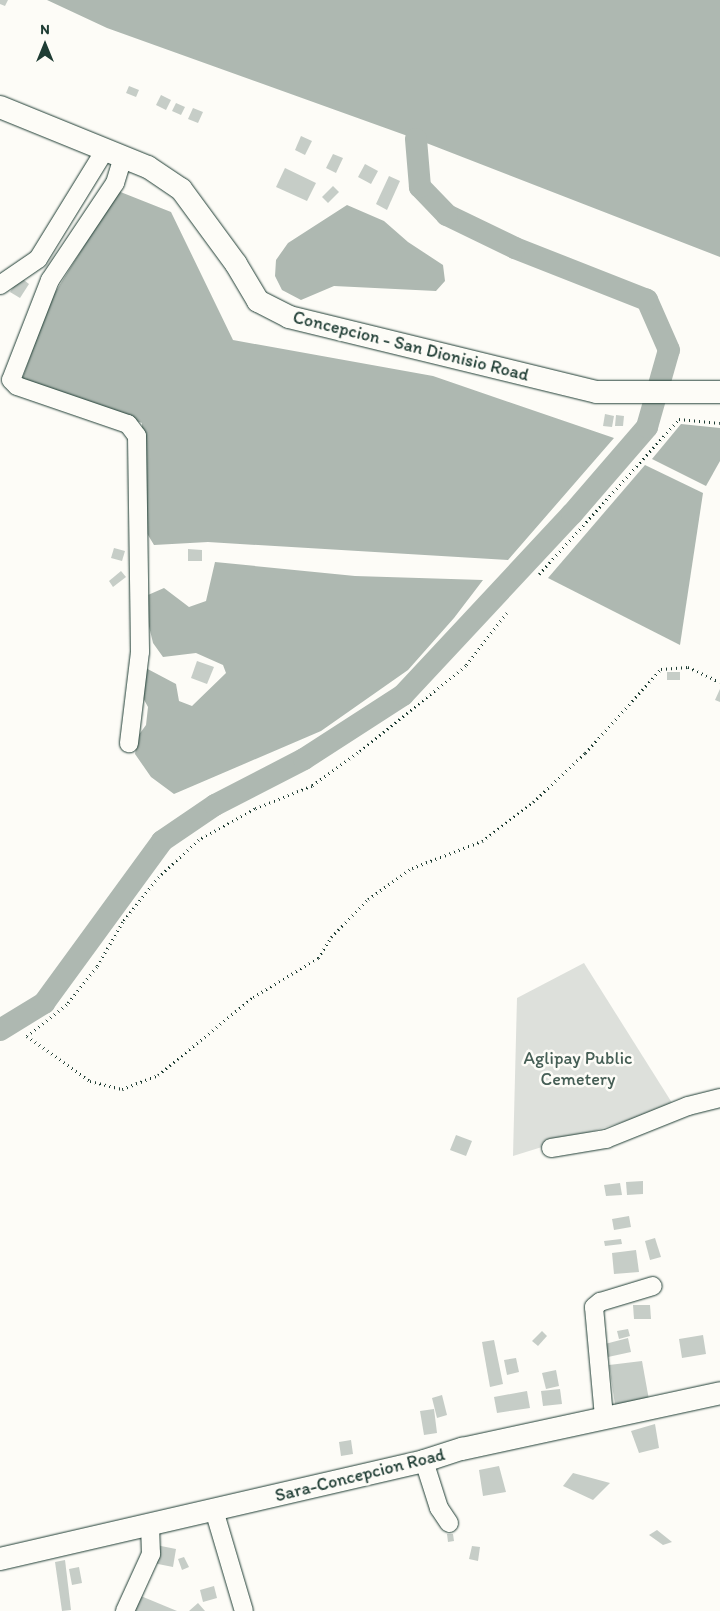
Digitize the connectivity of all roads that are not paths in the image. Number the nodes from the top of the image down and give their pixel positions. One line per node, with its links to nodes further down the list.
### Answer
1 (0, 107): 2 (main road, Concepcion - San Dionisio Road)
2 (114, 154): 3 (street); 4 (main road, Concepcion - San Dionisio Road); 5 (street)
3 (0, 285)
4 (718, 392)
5 (129, 743)
6 (720, 1098): 7 (street)
7 (551, 1148)
8 (653, 1286): 10 (street)
9 (720, 1393): 10 (main road, Sara-Concepcion Road)
10 (604, 1417): 11 (main road, Sara-Concepcion Road)
11 (424, 1462): 12 (main road, Sara-Concepcion Road); 13 (street)
12 (214, 1510): 14 (main road, Sara-Concepcion Road); 17 (street)
13 (449, 1523)
14 (150, 1525): 15 (main road, Sara-Concepcion Road); 16 (street)
15 (0, 1559)
16 (125, 1611)
17 (244, 1611)

